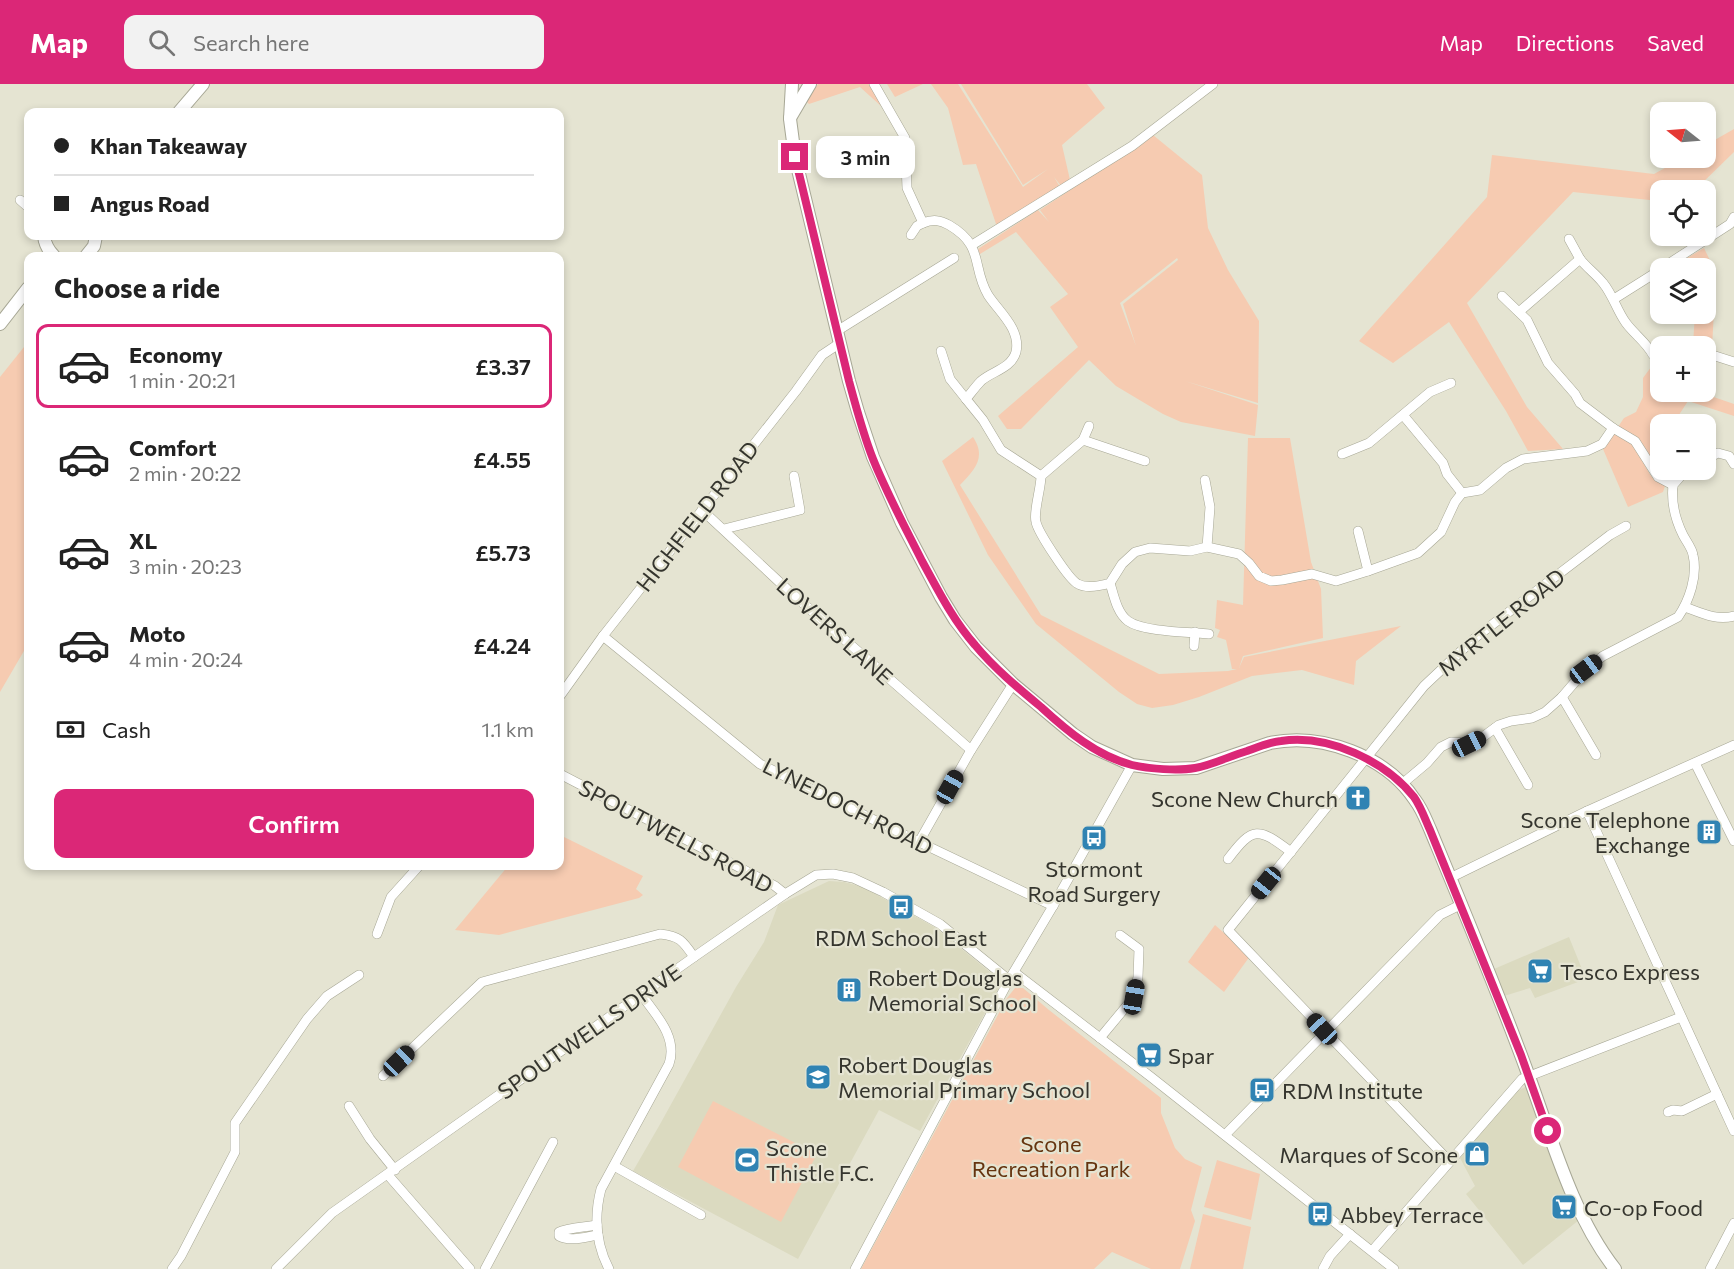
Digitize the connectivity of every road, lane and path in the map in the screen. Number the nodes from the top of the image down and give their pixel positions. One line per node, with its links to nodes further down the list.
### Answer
1 (203, 84): 7 (main road)
2 (792, 84): 8 (main road)
3 (798, 84): 4 (main road)
4 (809, 84): 8 (main road)
5 (874, 84): 12 (street)
6 (1213, 84): 17 (street)
7 (182, 108)
8 (790, 119): 27 (main road)
9 (20, 200): 10 (street)
10 (24, 204)
11 (1734, 217): 13 (street)
12 (923, 223): 15 (street); 17 (street)
13 (1725, 227): 14 (street); 19 (street)
14 (1734, 235)
15 (911, 236)
16 (1569, 238): 20 (street)
17 (972, 245): 33 (street)
18 (954, 258): 27 (street, HIGHFIELD ROAD)
19 (1678, 258)
20 (1580, 259): 24 (street); 25 (street)
21 (1650, 276): 24 (street)
22 (24, 293): 26 (main road)
23 (1502, 296): 25 (street)
24 (1614, 299): 28 (street)
25 (1520, 312): 36 (street)
26 (0, 324)
27 (838, 337): 48 (street, HIGHFIELD ROAD); 61 (main road)
28 (1650, 350)
29 (941, 351): 33 (street)
30 (1716, 356): 31 (street)
31 (1734, 362)
32 (1451, 383): 34 (street)
33 (966, 399): 43 (street)
34 (1403, 415): 38 (street); 47 (street)
35 (1089, 426): 37 (street)
36 (1613, 428): 46 (street); 47 (street)
37 (1083, 440): 40 (street); 43 (street)
38 (1342, 454)
39 (1716, 454): 41 (street)
40 (1144, 461)
41 (1734, 464)
42 (794, 476): 50 (street)
43 (1041, 476): 54 (street)
44 (1205, 480): 52 (street)
45 (1677, 480): 46 (street)
46 (1673, 485): 55 (street)
47 (1462, 493): 53 (street)
48 (702, 510): 50 (street, LOVERS LANE); 59 (street, HIGHFIELD ROAD)
49 (1626, 526): 68 (street, MYRTLE ROAD)
50 (724, 529): 66 (street, LOVERS LANE)
51 (1358, 531): 53 (street)
52 (1207, 547): 53 (street); 54 (street)
53 (1368, 571)
54 (1110, 583): 57 (street)
55 (1685, 607): 56 (street); 63 (street)
56 (1734, 616)
57 (1195, 632): 58 (street); 60 (street)
58 (1209, 633)
59 (603, 636): 62 (street, HIGHFIELD ROAD); 76 (street, LYNEDOCH ROAD)
60 (1194, 646)
61 (1013, 684): 66 (street); 70 (main road)
62 (564, 690)
63 (1562, 697): 64 (street); 67 (street)
64 (1495, 728): 72 (street); 73 (street)
65 (1734, 745): 69 (street)
66 (971, 750): 76 (street)
67 (1596, 755)
68 (1365, 758): 70 (main road); 72 (main road); 77 (street, MYRTLE ROAD)
69 (1695, 763): 74 (street); 75 (street)
70 (1132, 765): 83 (street)
71 (564, 776): 81 (street, SPOUTWELLS ROAD)
72 (1402, 784): 80 (main road)
73 (1528, 785)
74 (1587, 811): 80 (street); 90 (street)
75 (1734, 841)
76 (919, 842): 83 (street, LYNEDOCH ROAD)
77 (1291, 852): 78 (street); 91 (street, MYRTLE ROAD)
78 (1228, 859)
79 (415, 870): 84 (street)
80 (1450, 878): 82 (main road)
81 (785, 894): 86 (street, SPOUTWELLS DRIVE); 88 (street, SPOUTWELLS ROAD)
82 (1460, 905): 91 (street); 94 (main road)
83 (1053, 906): 88 (street)
84 (376, 934)
85 (1120, 935): 92 (street)
86 (694, 957): 89 (street, SPOUTWELLS DRIVE); 93 (street)
87 (359, 975): 112 (street)
88 (1011, 976): 92 (street, SPOUTWELLS ROAD); 116 (street)
89 (641, 994): 103 (street); 105 (street, SPOUTWELLS DRIVE)
90 (1681, 1017): 94 (street); 95 (street)
91 (1326, 1033): 99 (street); 101 (street)
92 (1100, 1038): 99 (street, SPOUTWELLS ROAD)
93 (383, 1076)
94 (1529, 1076): 101 (street); 119 (main road)
95 (1718, 1094): 97 (street); 98 (street)
96 (349, 1106): 105 (street)
97 (1668, 1112)
98 (1734, 1131)
99 (1225, 1135): 108 (street, SPOUTWELLS ROAD)
100 (553, 1142): 104 (street)
101 (1449, 1161): 109 (street)
102 (530, 1163): 104 (street)
103 (614, 1166): 106 (street); 115 (street)
104 (539, 1168): 114 (street)
105 (391, 1172): 111 (street, SPOUTWELLS DRIVE); 113 (street)
106 (701, 1215)
107 (1733, 1225): 120 (street)
108 (1350, 1234): 109 (street, SPOUTWELLS ROAD); 117 (street)
109 (1372, 1251): 110 (street, SPOUTWELLS ROAD)
110 (1382, 1265): 118 (street, SPOUTWELLS ROAD)
111 (278, 1268)
112 (172, 1269)
113 (470, 1269)
114 (485, 1269)
115 (609, 1269)
116 (855, 1269)
117 (1323, 1269)
118 (1394, 1269)
119 (1614, 1269)
120 (1710, 1269)

